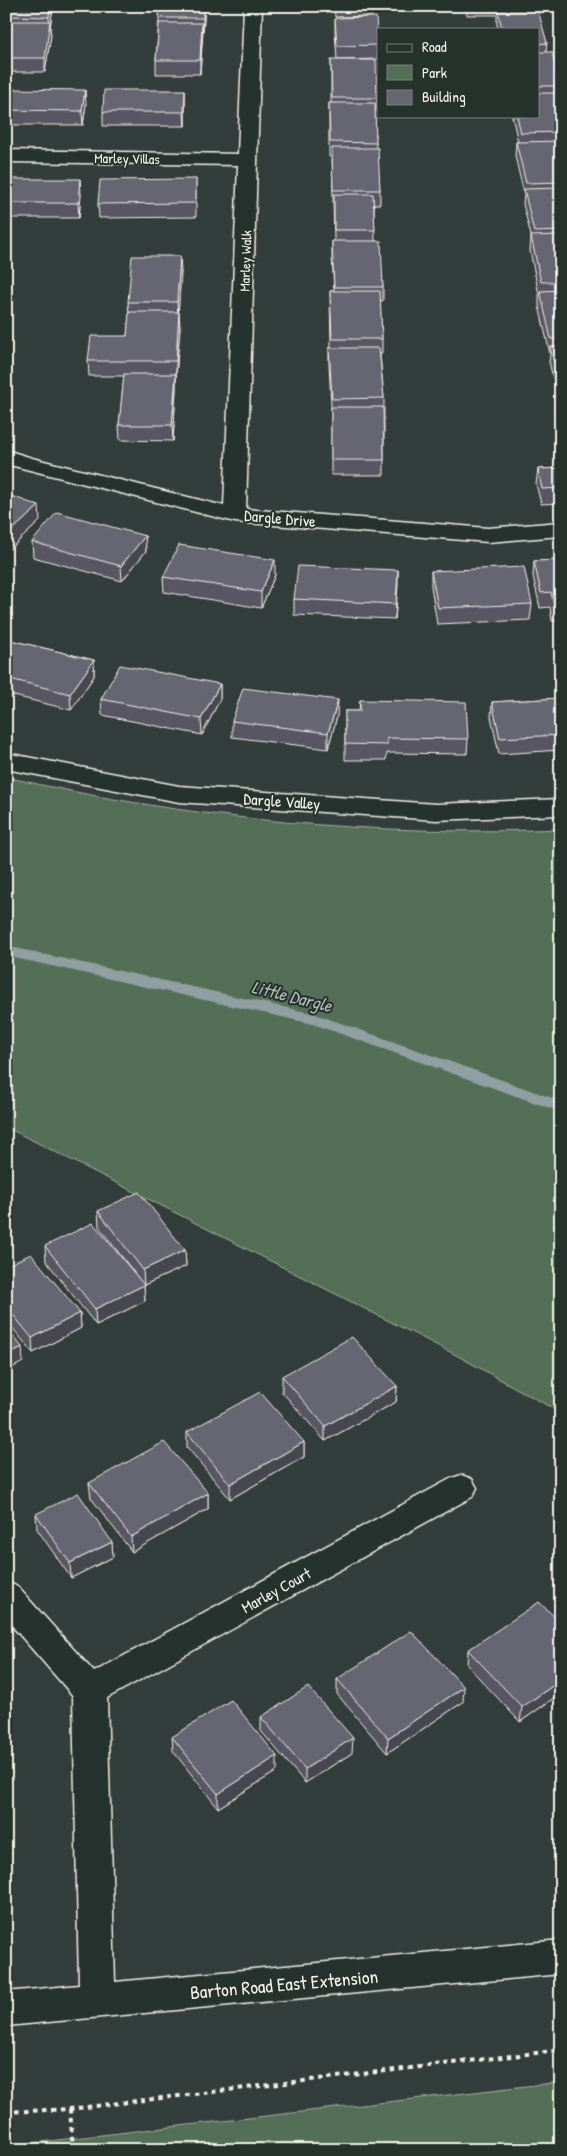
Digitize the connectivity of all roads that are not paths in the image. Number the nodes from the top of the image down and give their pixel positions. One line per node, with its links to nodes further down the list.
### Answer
1 (253, 6): 3 (street, Marley Walk)
2 (6, 156): 3 (street, Marley Villas)
3 (249, 160): 5 (street, Marley Walk)
4 (6, 456): 5 (street, Dargle Drive)
5 (235, 515): 6 (street, Dargle Drive)
6 (561, 529)
7 (6, 761): 8 (street, Dargle Valley)
8 (561, 807)
9 (462, 1488): 11 (street, Marley Court)
10 (6, 1596): 11 (street)
11 (90, 1691): 13 (street)
12 (561, 1957): 13 (street, Barton Road East Extension)
13 (98, 2001): 14 (street, Barton Road East Extension)
14 (6, 2009)

